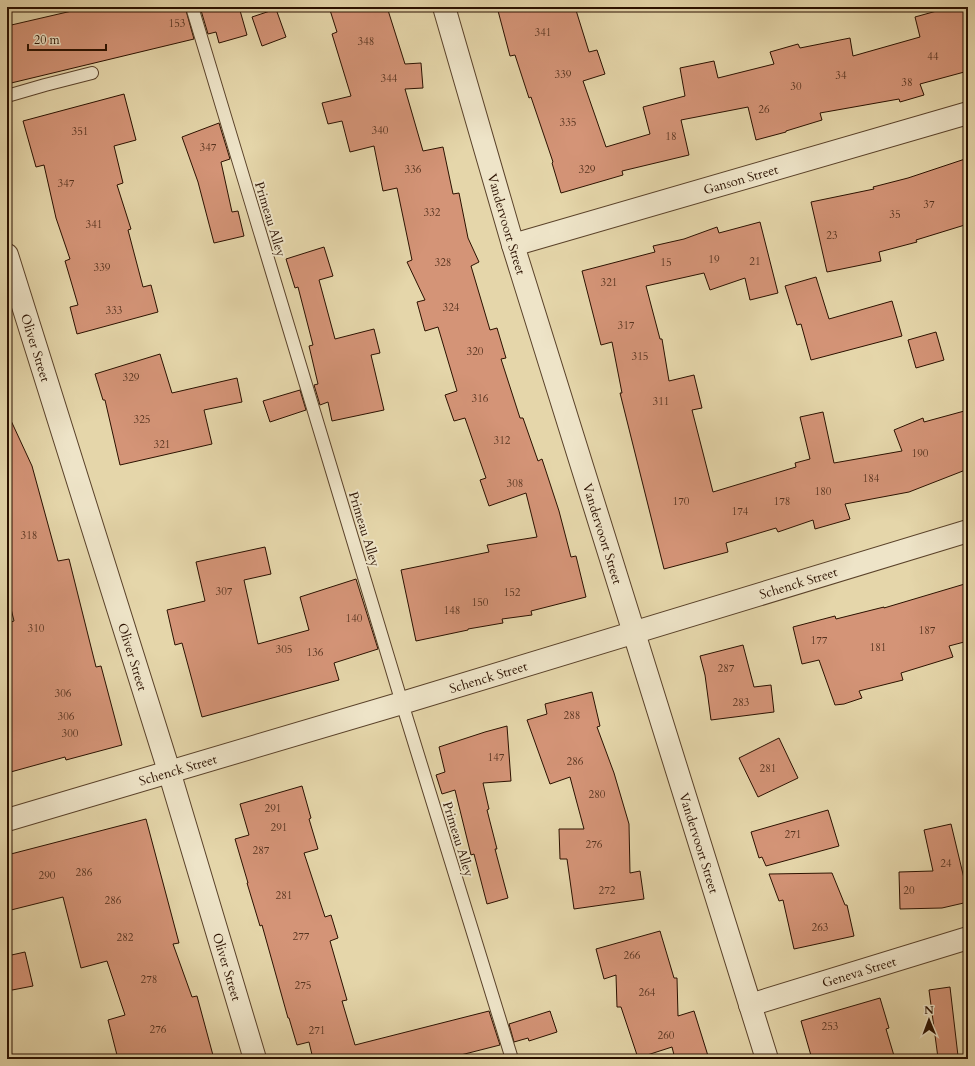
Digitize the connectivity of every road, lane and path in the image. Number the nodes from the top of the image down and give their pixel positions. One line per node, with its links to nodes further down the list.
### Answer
1 (192, 7): 10 (lane, Primeau Alley)
2 (444, 7): 6 (street, Vandervoort Street)
3 (92, 73): 4 (lane)
4 (7, 96)
5 (968, 113): 6 (street, Ganson Street)
6 (513, 246): 9 (street, Vandervoort Street)
7 (7, 255): 11 (street, Oliver Street)
8 (968, 531): 9 (street, Schenck Street)
9 (634, 633): 10 (street, Schenck Street); 14 (street, Vandervoort Street)
10 (402, 703): 11 (street, Schenck Street); 16 (lane, Primeau Alley)
11 (169, 771): 12 (street, Schenck Street); 15 (street, Oliver Street)
12 (7, 820)
13 (968, 938): 14 (street, Geneva Street)
14 (750, 1005): 17 (street, Vandervoort Street)
15 (255, 1059)
16 (512, 1059)
17 (767, 1059)

